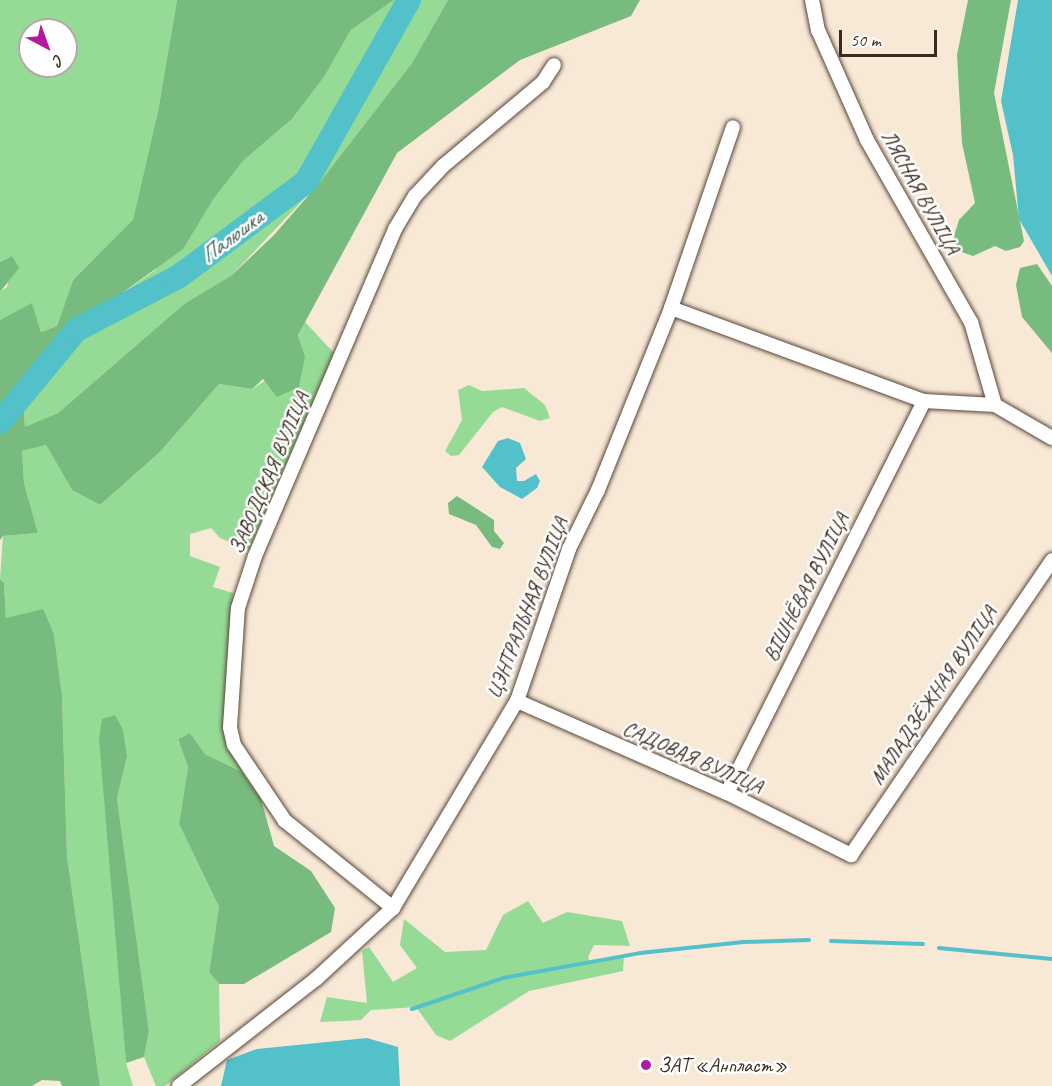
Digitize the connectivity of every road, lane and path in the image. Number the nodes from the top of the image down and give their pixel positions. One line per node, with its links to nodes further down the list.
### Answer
1 (812, 0): 6 (street, ЛЯСНАЯ ВУЛІЦА)
2 (554, 65): 12 (street, ЗАВОДСКАЯ ВУЛІЦА)
3 (733, 127): 4 (street, ЦЭНТРАЛЬНАЯ ВУЛІЦА)
4 (671, 308): 5 (street); 9 (street, ЦЭНТРАЛЬНАЯ ВУЛІЦА)
5 (924, 401): 6 (street); 10 (street, ВІШНЁВАЯ ВУЛІЦА)
6 (995, 405): 7 (street)
7 (1052, 438)
8 (1052, 560): 11 (street, МАЛАДЗЁЖНАЯ ВУЛІЦА)
9 (517, 701): 10 (street, САДОВАЯ ВУЛІЦА); 12 (street, ЦЭНТРАЛЬНАЯ ВУЛІЦА)
10 (727, 793): 11 (street, САДОВАЯ ВУЛІЦА)
11 (851, 855)
12 (393, 909): 13 (street, ЦЭНТРАЛЬНАЯ ВУЛІЦА)
13 (179, 1086)

